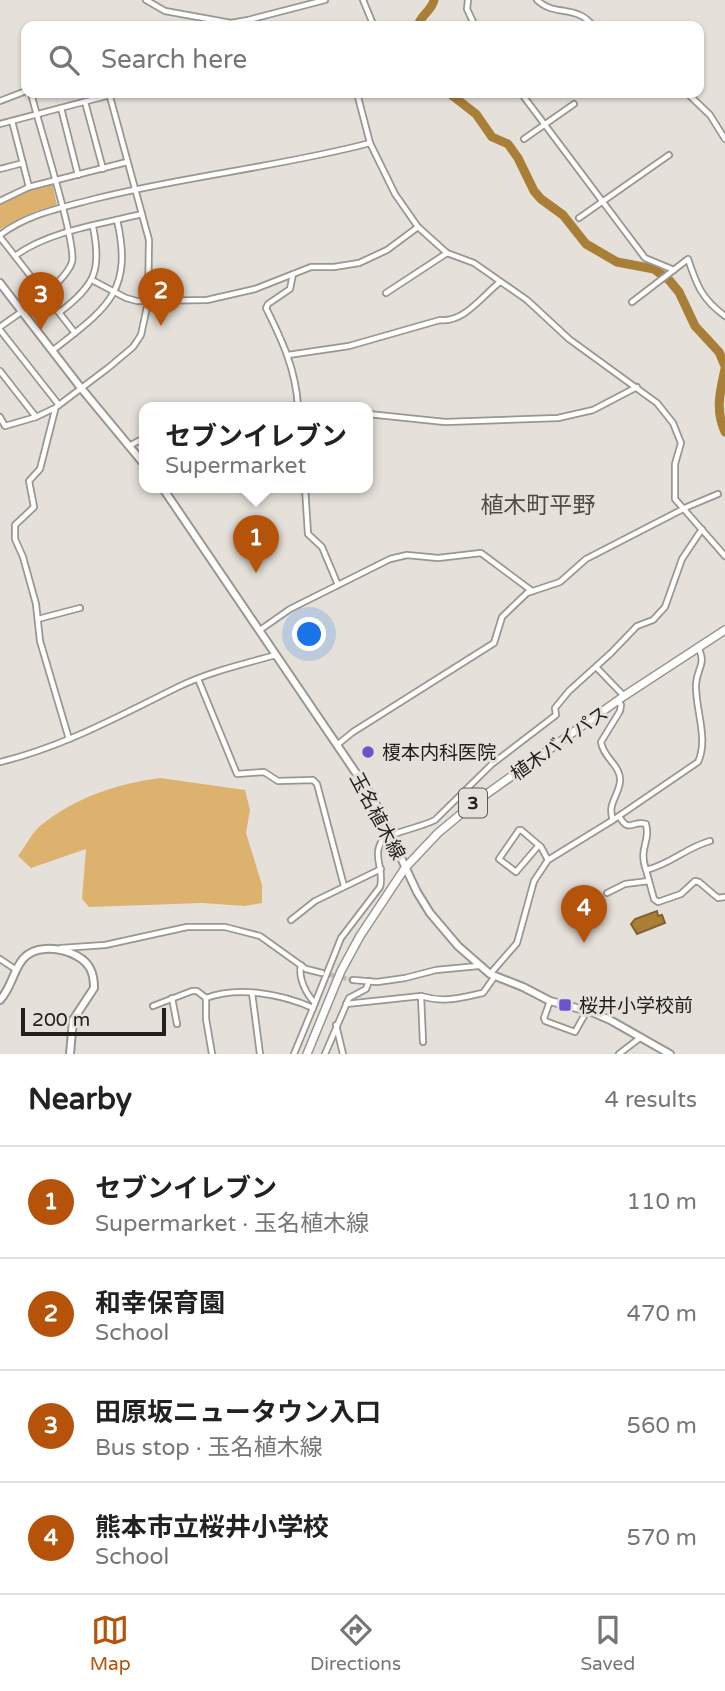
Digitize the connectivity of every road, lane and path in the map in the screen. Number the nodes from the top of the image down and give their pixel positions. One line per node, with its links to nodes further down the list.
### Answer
1 (146, 0): 6 (street)
2 (325, 0): 7 (street)
3 (363, 0): 8 (street)
4 (468, 0): 9 (street)
5 (537, 0): 10 (street)
6 (219, 21)
7 (242, 21)
8 (372, 21)
9 (473, 21)
10 (589, 21)
11 (21, 94): 18 (street)
12 (30, 98): 22 (street)
13 (98, 98): 19 (street)
14 (111, 98): 30 (street)
15 (358, 98): 28 (street)
16 (525, 98): 25 (street)
17 (692, 98): 27 (street)
18 (0, 101)
19 (85, 102): 21 (street); 33 (street)
20 (574, 104): 25 (street)
21 (61, 108): 22 (street); 34 (street)
22 (36, 114): 23 (street); 35 (street)
23 (12, 121): 24 (street); 31 (street)
24 (0, 124)
25 (545, 124): 26 (street); 39 (street)
26 (524, 139)
27 (725, 139)
28 (370, 143): 37 (street); 45 (street)
29 (669, 155): 39 (street)
30 (127, 162): 33 (street); 37 (street)
31 (23, 163): 32 (street); 36 (street)
32 (0, 169)
33 (103, 169): 34 (street)
34 (78, 175): 35 (street)
35 (55, 181): 36 (street); 40 (street)
36 (29, 187): 38 (street)
37 (135, 189): 40 (street); 41 (street)
38 (0, 201)
39 (603, 202): 42 (street); 50 (street)
40 (62, 207): 46 (street); 47 (street)
41 (142, 214): 43 (street); 58 (street)
42 (579, 218)
43 (117, 220): 44 (street); 56 (street)
44 (93, 226): 46 (street); 52 (street)
45 (418, 227): 48 (street); 51 (street)
46 (68, 233): 49 (street); 55 (street)
47 (0, 236): 49 (street)
48 (447, 253): 53 (street); 57 (street)
49 (15, 256): 55 (street)
50 (674, 270): 59 (street); 62 (street)
51 (293, 273): 58 (street); 66 (street)
52 (92, 280): 56 (street); 61 (street)
53 (500, 282): 66 (street); 68 (street)
54 (0, 283): 60 (main road)
55 (44, 292): 60 (street); 61 (street)
56 (115, 292): 58 (street); 64 (street)
57 (386, 293)
58 (148, 302): 69 (street)
59 (632, 302)
60 (21, 311): 63 (street); 65 (main road)
61 (60, 313): 64 (street)
62 (725, 316)
63 (0, 329): 71 (street)
64 (75, 333): 65 (street)
65 (52, 351): 69 (main road)
66 (288, 355): 70 (street)
67 (0, 371): 74 (street)
68 (636, 387): 72 (street); 81 (street)
69 (81, 388): 71 (street); 76 (main road)
70 (298, 402)
71 (57, 407): 74 (street); 87 (street)
72 (373, 415)
73 (0, 417): 74 (street)
74 (36, 417)
75 (139, 441): 76 (street)
76 (129, 446): 77 (main road)
77 (139, 458)
78 (166, 493): 88 (main road, 玉名植木線)
79 (305, 493): 84 (street)
80 (719, 494): 81 (street)
81 (682, 509): 82 (street); 85 (street)
82 (702, 529): 83 (street); 92 (street)
83 (725, 556)
84 (338, 584): 85 (street); 88 (street)
85 (532, 591): 96 (street)
86 (80, 608): 87 (street)
87 (38, 619): 95 (street)
88 (260, 630): 91 (main road, 玉名植木線)
89 (725, 630): 90 (highway, 植木バイパス / 3)
90 (698, 647): 94 (highway, 植木バイパス / 3); 98 (street)
91 (276, 654): 93 (street); 96 (main road, 玉名植木線)
92 (597, 668): 94 (street); 100 (street)
93 (198, 679): 95 (street); 108 (street)
94 (621, 699): 99 (street); 104 (highway, 植木バイパス / 3)
95 (69, 739): 97 (street)
96 (338, 745): 100 (main road, 玉名植木線)
97 (0, 762)
98 (619, 816): 99 (street); 106 (street)
99 (613, 820): 103 (street)
100 (391, 834): 104 (main road, 玉名植木線); 105 (street)
101 (710, 841): 106 (street)
102 (538, 845): 102 (street); 103 (street)
103 (548, 860): 118 (street)
104 (405, 868): 115 (main road, 玉名植木線); 139 (highway, 植木バイパス / 3)
105 (381, 869): 108 (street); 128 (street)
106 (646, 870): 107 (street)
107 (649, 881): 109 (street); 110 (street)
108 (344, 886): 111 (street)
109 (607, 893)
110 (725, 897)
111 (291, 920)
112 (58, 948): 114 (street); 116 (main road); 135 (main road)
113 (0, 959): 116 (street)
114 (301, 965): 117 (street); 128 (street)
115 (478, 966): 118 (main road, 玉名植木線); 120 (street)
116 (15, 969): 125 (main road)
117 (322, 973)
118 (493, 975): 122 (street); 126 (main road, 玉名植木線)
119 (354, 980): 120 (street)
120 (369, 981): 127 (street)
121 (252, 993): 124 (street); 128 (street); 137 (street)
122 (421, 996): 127 (street); 134 (street)
123 (172, 998): 124 (street); 129 (street); 131 (street)
124 (206, 998): 136 (street)
125 (0, 1000)
126 (550, 1001): 130 (street); 133 (main road, 玉名植木線)
127 (346, 1004): 132 (street)
128 (314, 1005): 138 (street)
129 (153, 1006)
130 (584, 1016)
131 (177, 1024)
132 (336, 1024): 140 (street); 141 (street)
133 (641, 1036): 142 (street); 143 (main road, 玉名植木線)
134 (423, 1042)
135 (70, 1054)
136 (212, 1054)
137 (260, 1054)
138 (294, 1054)
139 (307, 1054)
140 (325, 1054)
141 (343, 1054)
142 (619, 1054)
143 (670, 1054)

